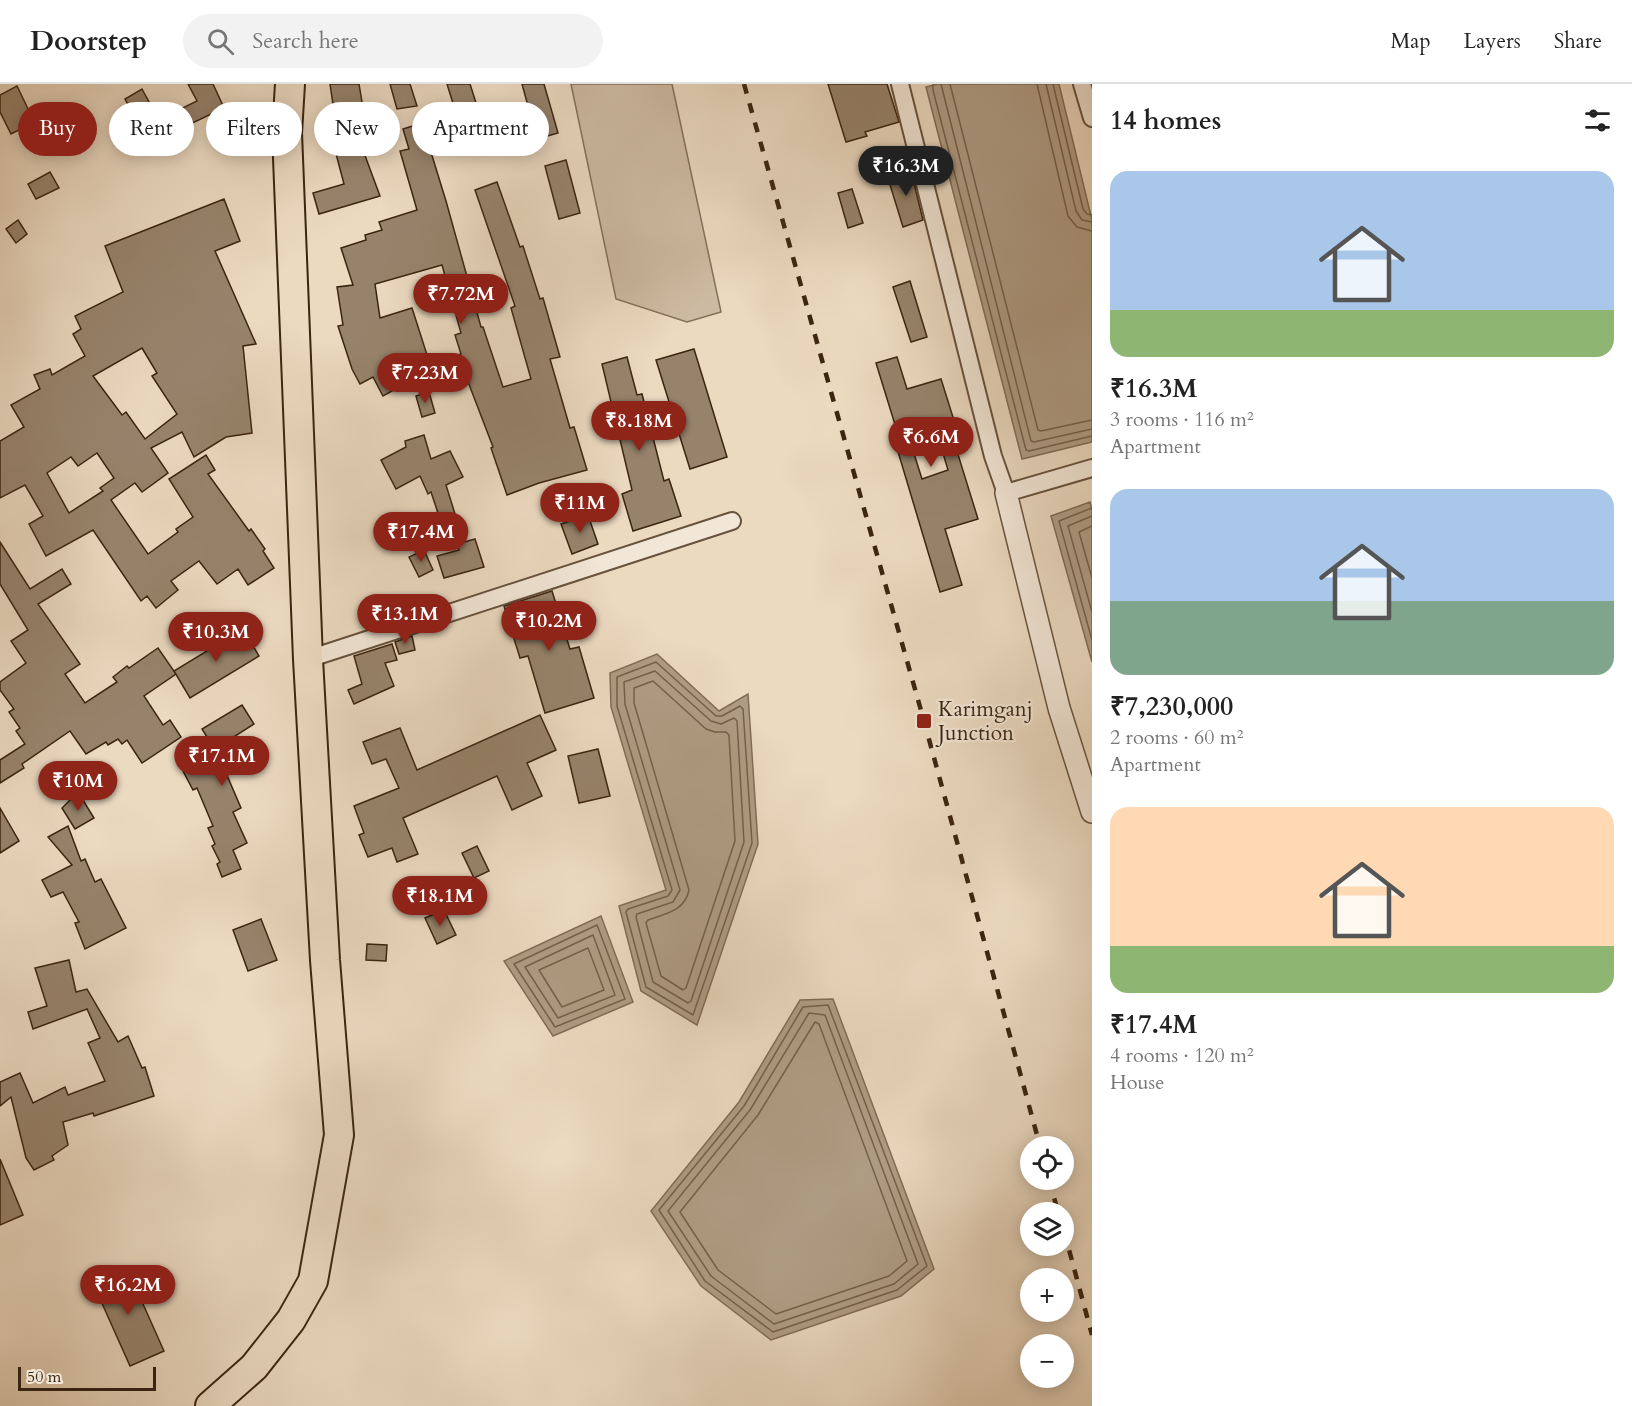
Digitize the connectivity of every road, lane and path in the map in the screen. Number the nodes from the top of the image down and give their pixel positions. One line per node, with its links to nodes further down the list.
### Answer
1 (290, 84): 8 (highway)
2 (900, 84): 6 (street)
3 (1082, 84): 4 (street)
4 (1092, 117)
5 (1092, 468): 6 (street)
6 (1006, 493): 9 (street)
7 (732, 521): 8 (street)
8 (308, 659): 10 (highway)
9 (1092, 812)
10 (210, 1406)

